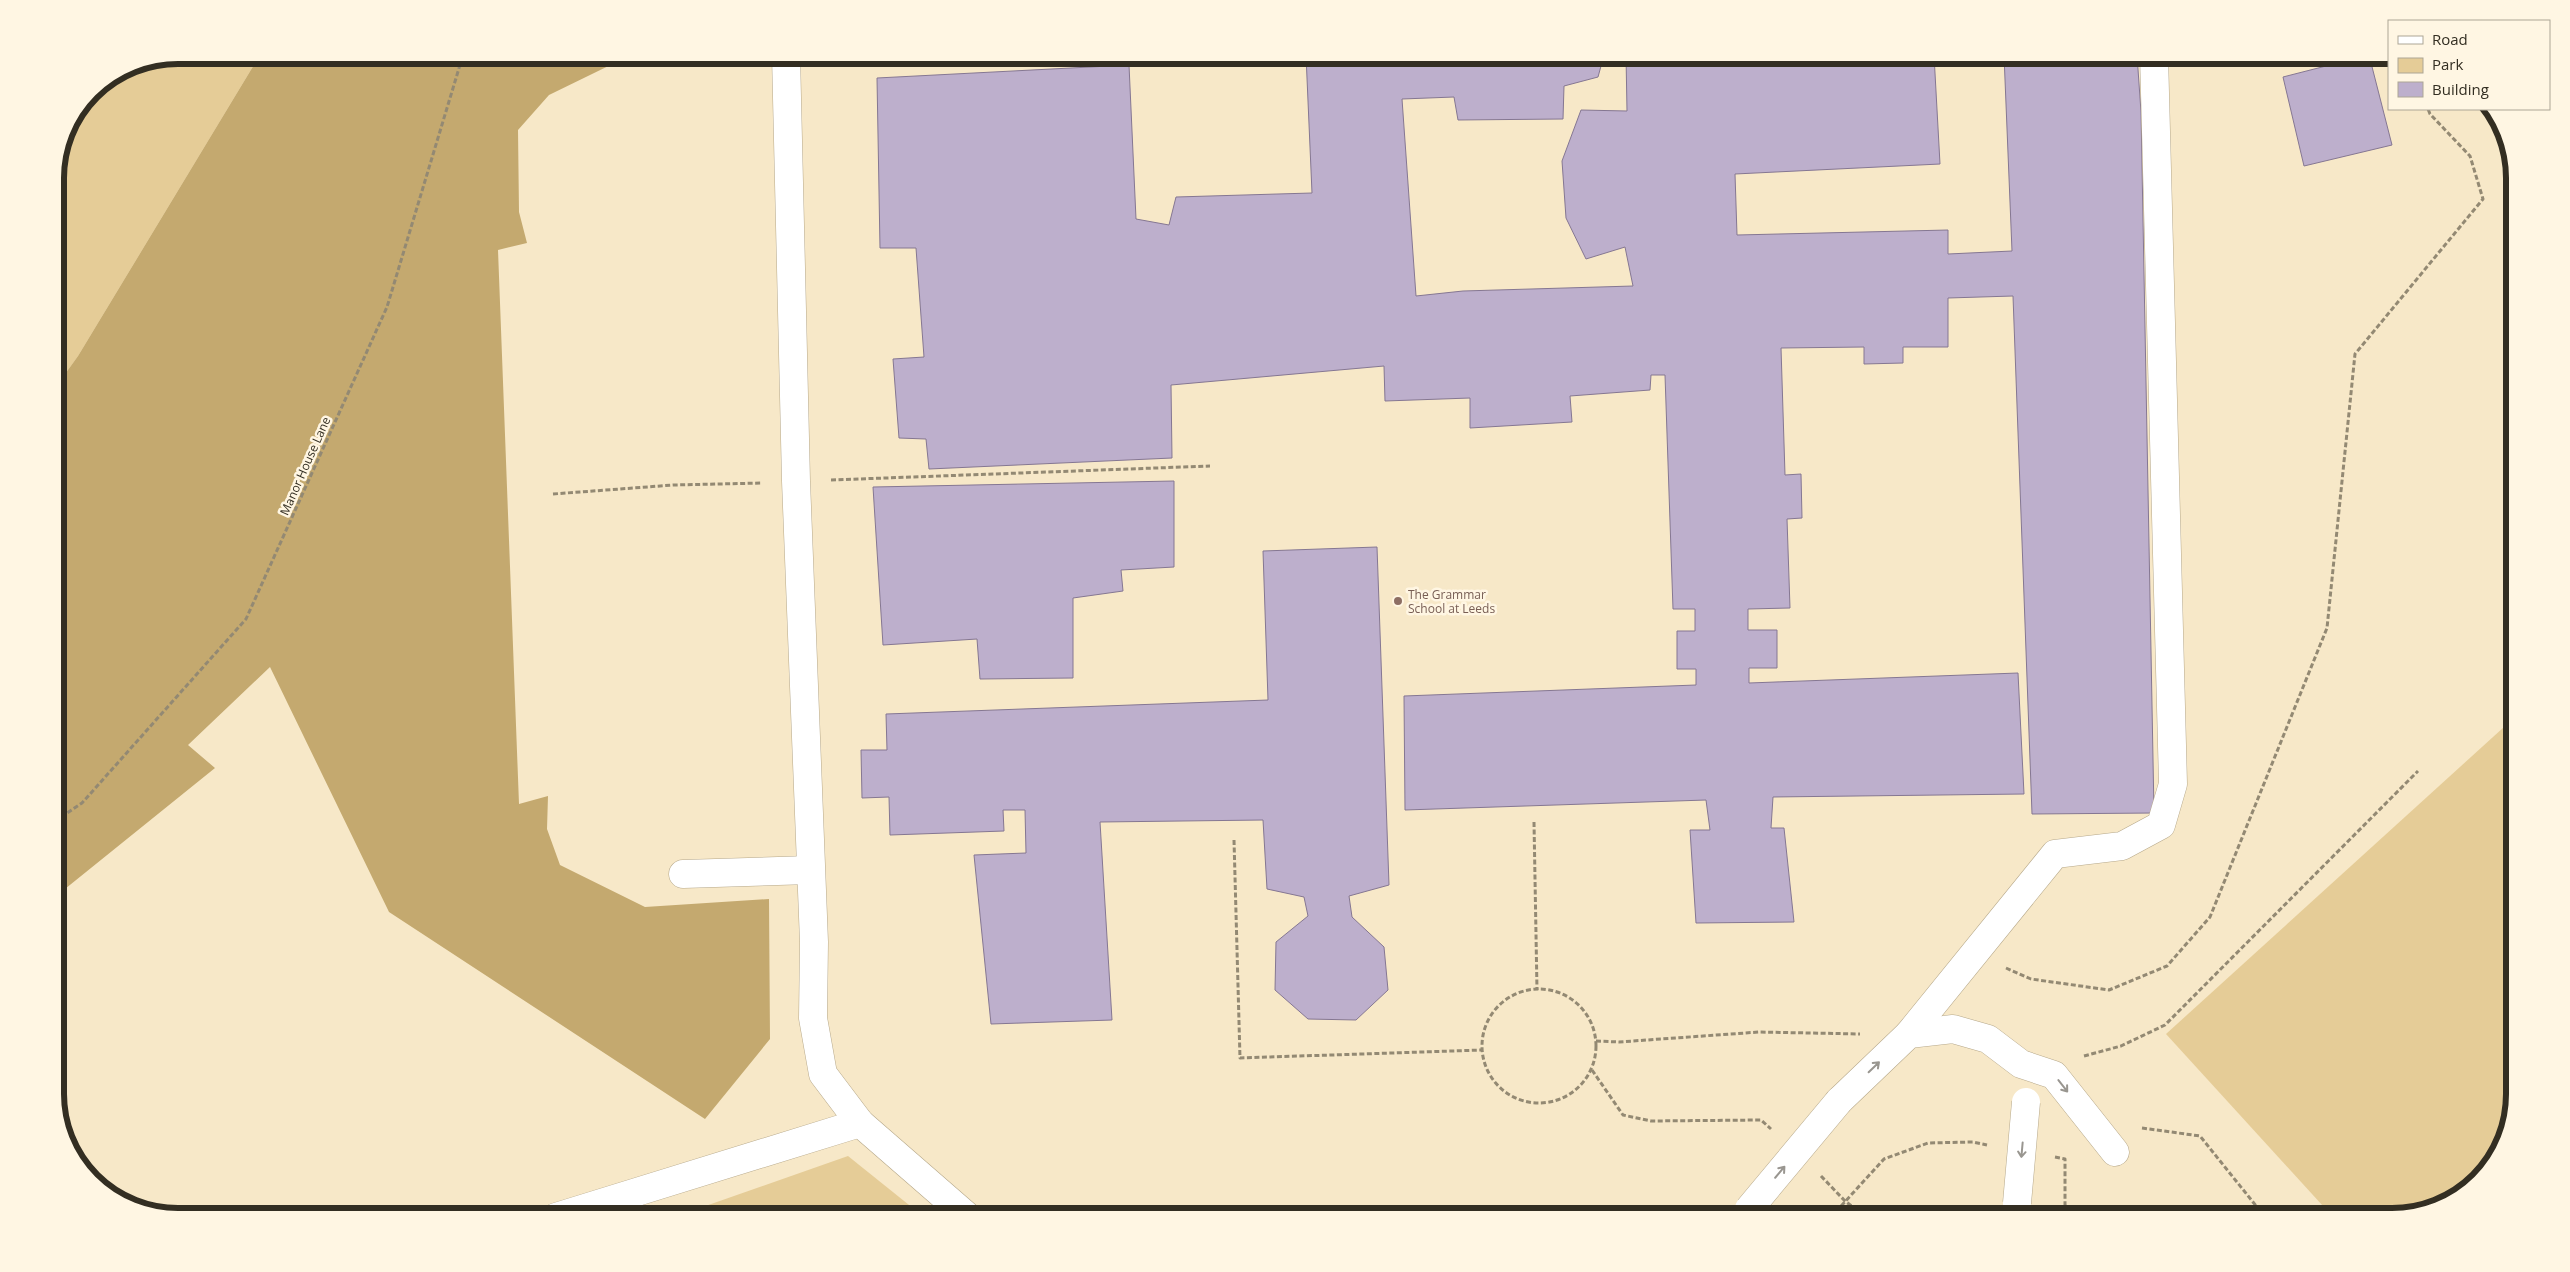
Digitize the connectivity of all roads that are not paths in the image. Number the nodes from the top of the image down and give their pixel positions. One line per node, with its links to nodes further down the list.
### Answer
1 (786, 64): 3 (lane)
2 (2154, 64): 5 (lane)
3 (810, 870): 4 (lane); 7 (lane)
4 (683, 874)
5 (1909, 1034): 6 (lane); 11 (lane, one-way to 5, bridge)
6 (2022, 1064): 8 (lane, one-way to 8); 12 (lane, one-way to 12, bridge)
7 (860, 1123): 9 (lane); 10 (lane)
8 (2115, 1152)
9 (585, 1208)
10 (958, 1208)
11 (1750, 1208)
12 (2016, 1208)

